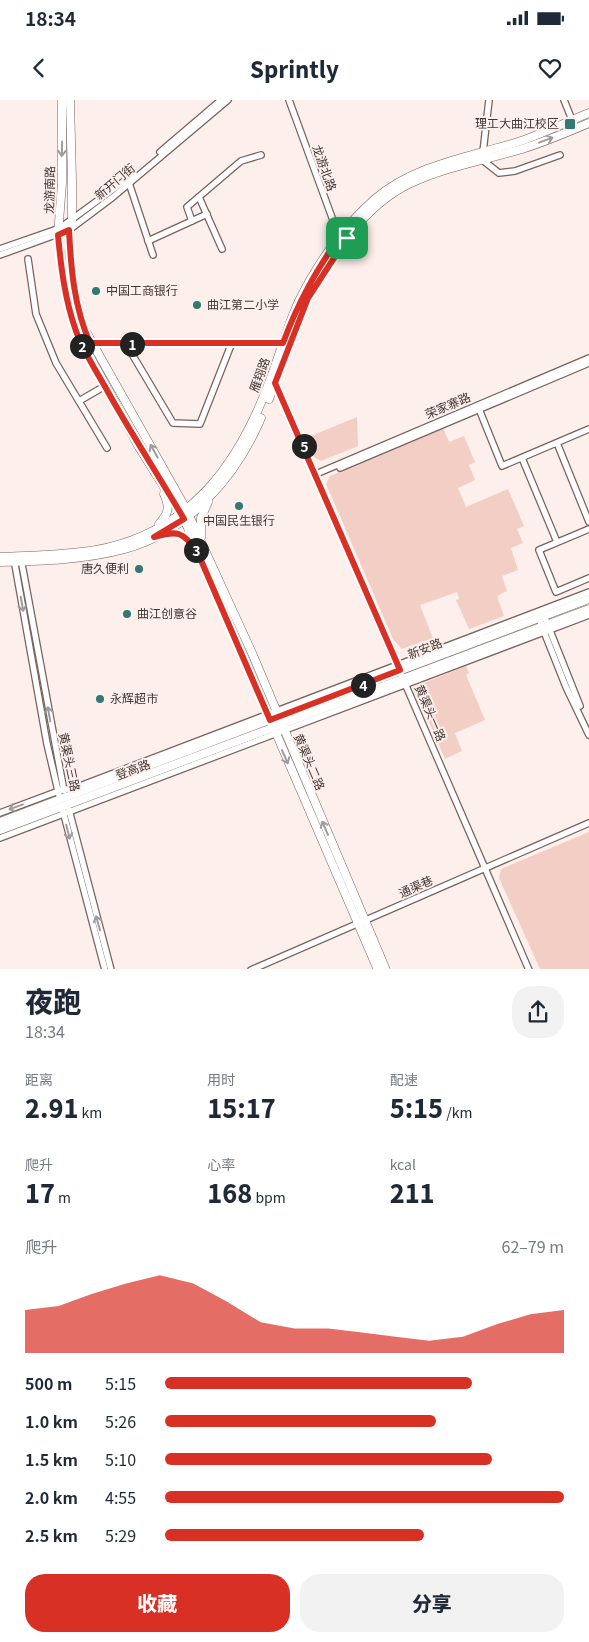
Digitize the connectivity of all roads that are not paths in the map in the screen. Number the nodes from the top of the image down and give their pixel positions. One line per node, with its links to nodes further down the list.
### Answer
1 (62, 100): 20 (main road, 龙游南路, one-way to 20)
2 (70, 100): 17 (main road, 龙游南路)
3 (221, 100): 17 (street, 新开门街)
4 (228, 100): 14 (street, 新开门街)
5 (289, 100): 21 (street, 龙游北路)
6 (489, 100): 12 (street)
7 (564, 100): 9 (street)
8 (589, 113): 9 (main road, 雁翔路)
9 (572, 120): 12 (main road, 雁翔路)
10 (589, 123): 12 (main road, 雁翔路, one-way to 10)
11 (261, 155): 15 (street)
12 (484, 155): 13 (street); 21 (main road, 雁翔路)
13 (560, 155)
14 (129, 183): 19 (street, 新开门街); 22 (street)
15 (199, 197): 16 (street); 18 (street)
16 (207, 214): 18 (street); 24 (street)
17 (72, 220): 19 (main road, 龙游南路); 20 (street, 新开门街)
18 (192, 221): 22 (street)
19 (69, 230): 20 (street, 新开门街); 28 (main road, 龙游南路)
20 (59, 231): 23 (street, 新开门街); 25 (street, 新开门街); 35 (main road, 龙游南路)
21 (345, 236): 29 (main road, 雁翔路); 34 (main road, 雁翔路)
22 (148, 241): 26 (street)
23 (0, 249)
24 (222, 249)
25 (0, 255)
26 (153, 255)
27 (28, 259): 36 (street)
28 (90, 343): 30 (street); 45 (main road, 龙游南路, one-way to 28)
29 (283, 343): 31 (street); 45 (main road, 雁翔路)
30 (126, 344): 31 (street); 31 (street)
31 (231, 345)
32 (589, 358): 42 (street, 荣家寨路)
33 (589, 363): 37 (street, 荣家寨路)
34 (275, 383): 42 (street, 黄渠头一路); 44 (main road, 雁翔路)
35 (105, 386): 36 (street); 43 (main road, 龙游南路)
36 (79, 401): 40 (street)
37 (479, 409): 41 (street); 42 (street, 荣家寨路)
38 (589, 429): 39 (street)
39 (557, 443): 41 (street); 46 (street)
40 (107, 448)
41 (522, 458): 50 (street)
42 (316, 476): 62 (street, 黄渠头一路)
43 (160, 482): 45 (main road, 龙游南路); 47 (main road)
44 (214, 493): 45 (main road, 雁翔路); 51 (main road)
45 (185, 514): 47 (main road, 雁翔路); 49 (main road, 雁翔路); 51 (main road, 黄渠头二路)
46 (589, 522)
47 (155, 528): 53 (main road, 雁翔路)
48 (589, 529): 50 (street)
49 (154, 537): 51 (main road); 53 (main road, 雁翔路)
50 (558, 542): 55 (street)
51 (200, 549): 63 (main road, 黄渠头二路); 64 (main road, 黄渠头二路)
52 (0, 557): 53 (main road, 雁翔路)
53 (17, 559): 54 (main road, 雁翔路); 69 (street, 黄渠头三路)
54 (0, 562)
55 (589, 578)
56 (589, 592): 59 (street)
57 (589, 599): 59 (main road, 新安路)
58 (589, 609): 61 (main road, 新安路)
59 (540, 614): 61 (street); 62 (main road, 新安路)
60 (589, 615): 61 (street)
61 (545, 628): 62 (main road, 新安路); 65 (street); 68 (street)
62 (402, 675): 63 (main road, 新安路); 66 (main road, 新安路); 76 (street, 黄渠头一路)
63 (277, 714): 64 (main road, 新安路); 66 (main road, 黄渠头二路)
64 (269, 717): 67 (main road, 黄渠头二路); 69 (street); 70 (main road, 登高路)
65 (589, 727)
66 (283, 728): 67 (main road, 新安路); 77 (main road, 黄渠头二路, one-way to 66)
67 (274, 732): 70 (main road, 登高路); 77 (main road, 黄渠头二路, one-way to 77)
68 (589, 735)
69 (61, 790): 70 (street, 黄渠头三路); 71 (street, one-way to 71)
70 (65, 806): 72 (main road, 登高路); 74 (main road, 登高路); 75 (street); 78 (street, 黄渠头三路, one-way to 78); 79 (street, 黄渠头三路, one-way to 70)
71 (0, 813)
72 (0, 822)
73 (589, 823): 76 (street, 通渠巷)
74 (0, 830)
75 (0, 838)
76 (486, 868): 77 (street, 通渠巷); 83 (street, 黄渠头一路)
77 (361, 923): 80 (street, 通渠巷); 81 (main road, 黄渠头二路); 82 (main road, 黄渠头二路)
78 (104, 969)
79 (111, 969)
80 (253, 969)
81 (378, 969)
82 (385, 969)
83 (529, 969)

